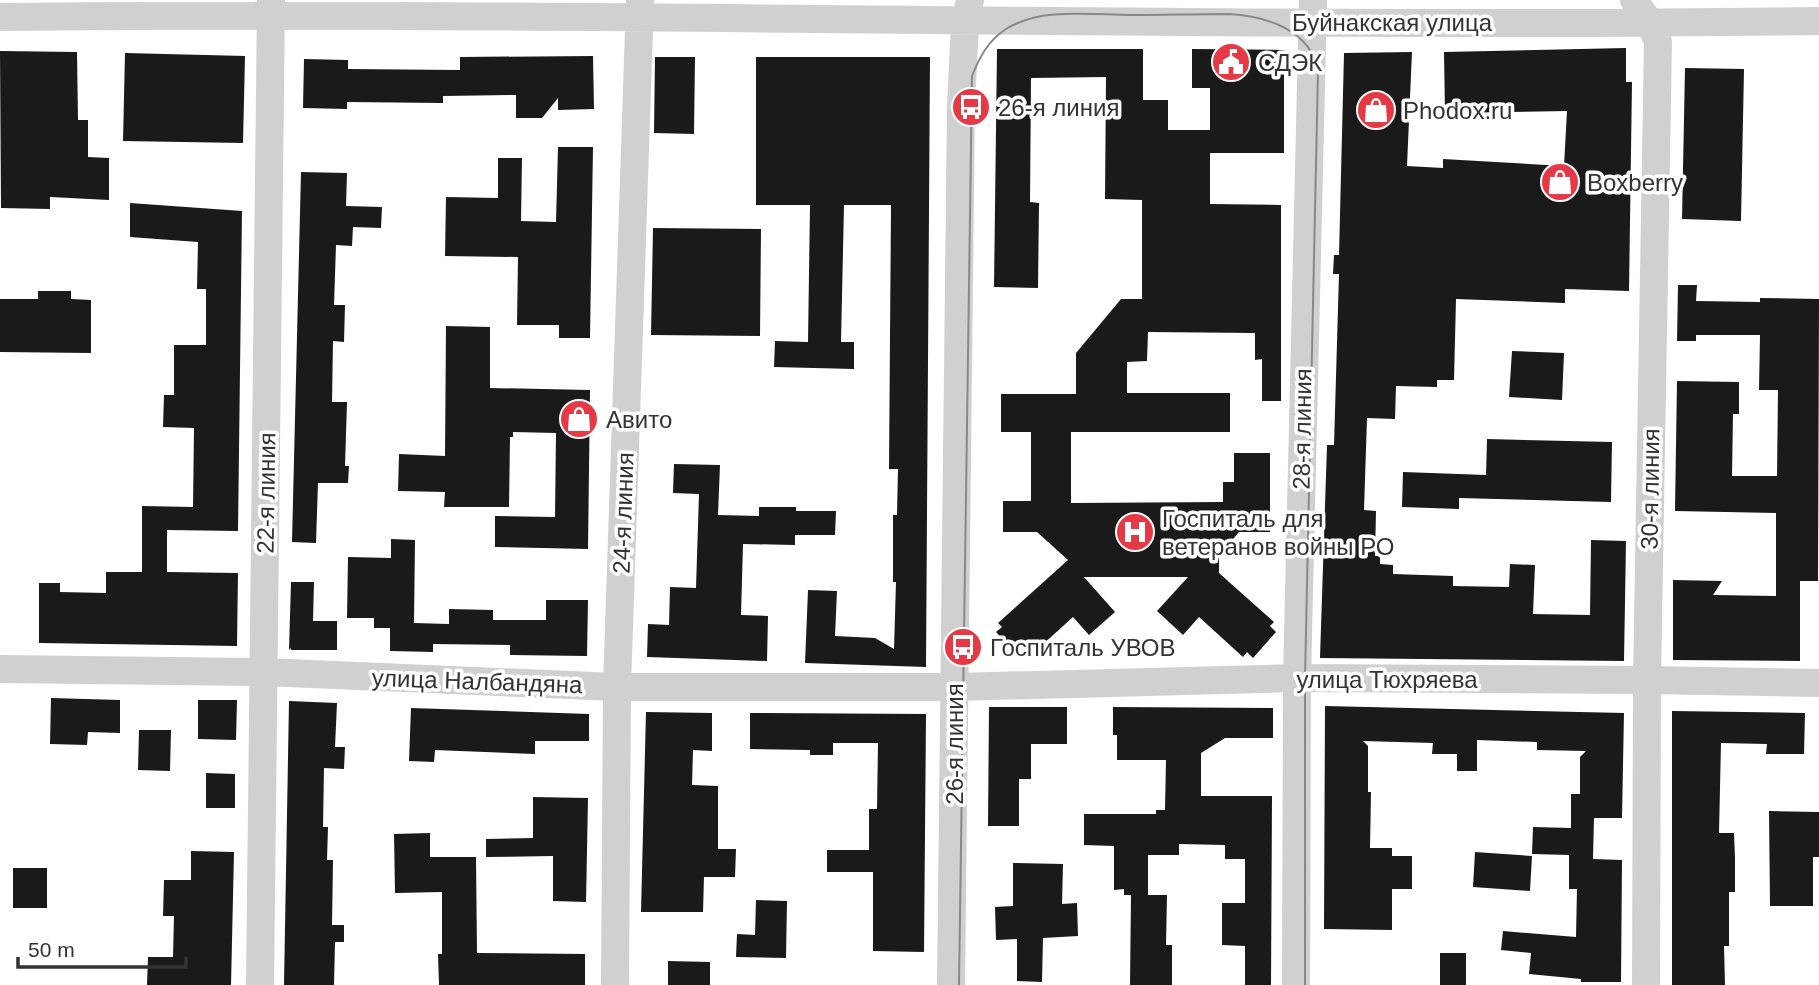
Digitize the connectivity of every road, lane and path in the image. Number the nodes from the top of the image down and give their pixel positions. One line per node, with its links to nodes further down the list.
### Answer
1 (1634, 0): 8 (street, 30-я линия)
2 (271, 7): 3 (street, Буйнакская улица); 6 (street, Буйнакская улица); 10 (street, 22-я линия)
3 (640, 8): 5 (street, Буйнакская улица); 14 (street, 24-я линия)
4 (1312, 10): 5 (street, Буйнакская улица); 8 (street, Буйнакская улица); 11 (street, 28-я линия)
5 (968, 11): 15 (street, 26-я линия)
6 (0, 17)
7 (1819, 21): 8 (street, Буйнакская улица)
8 (1650, 23): 12 (street, 30-я линия)
9 (0, 669): 10 (street, улица Налбандяна)
10 (264, 672): 14 (street, улица Налбандяна); 16 (street, 22-я линия)
11 (1297, 678): 12 (street, улица Тюхряева); 15 (street, улица Тюхряева); 19 (street, 28-я линия)
12 (1647, 680): 13 (street, улица Тюхряева); 20 (street, 30-я линия)
13 (1819, 683)
14 (617, 687): 15 (street, улица Налбандяна); 17 (street, 24-я линия)
15 (955, 687): 18 (street, 26-я линия)
16 (260, 985)
17 (615, 985)
18 (951, 985)
19 (1296, 985)
20 (1646, 985)

